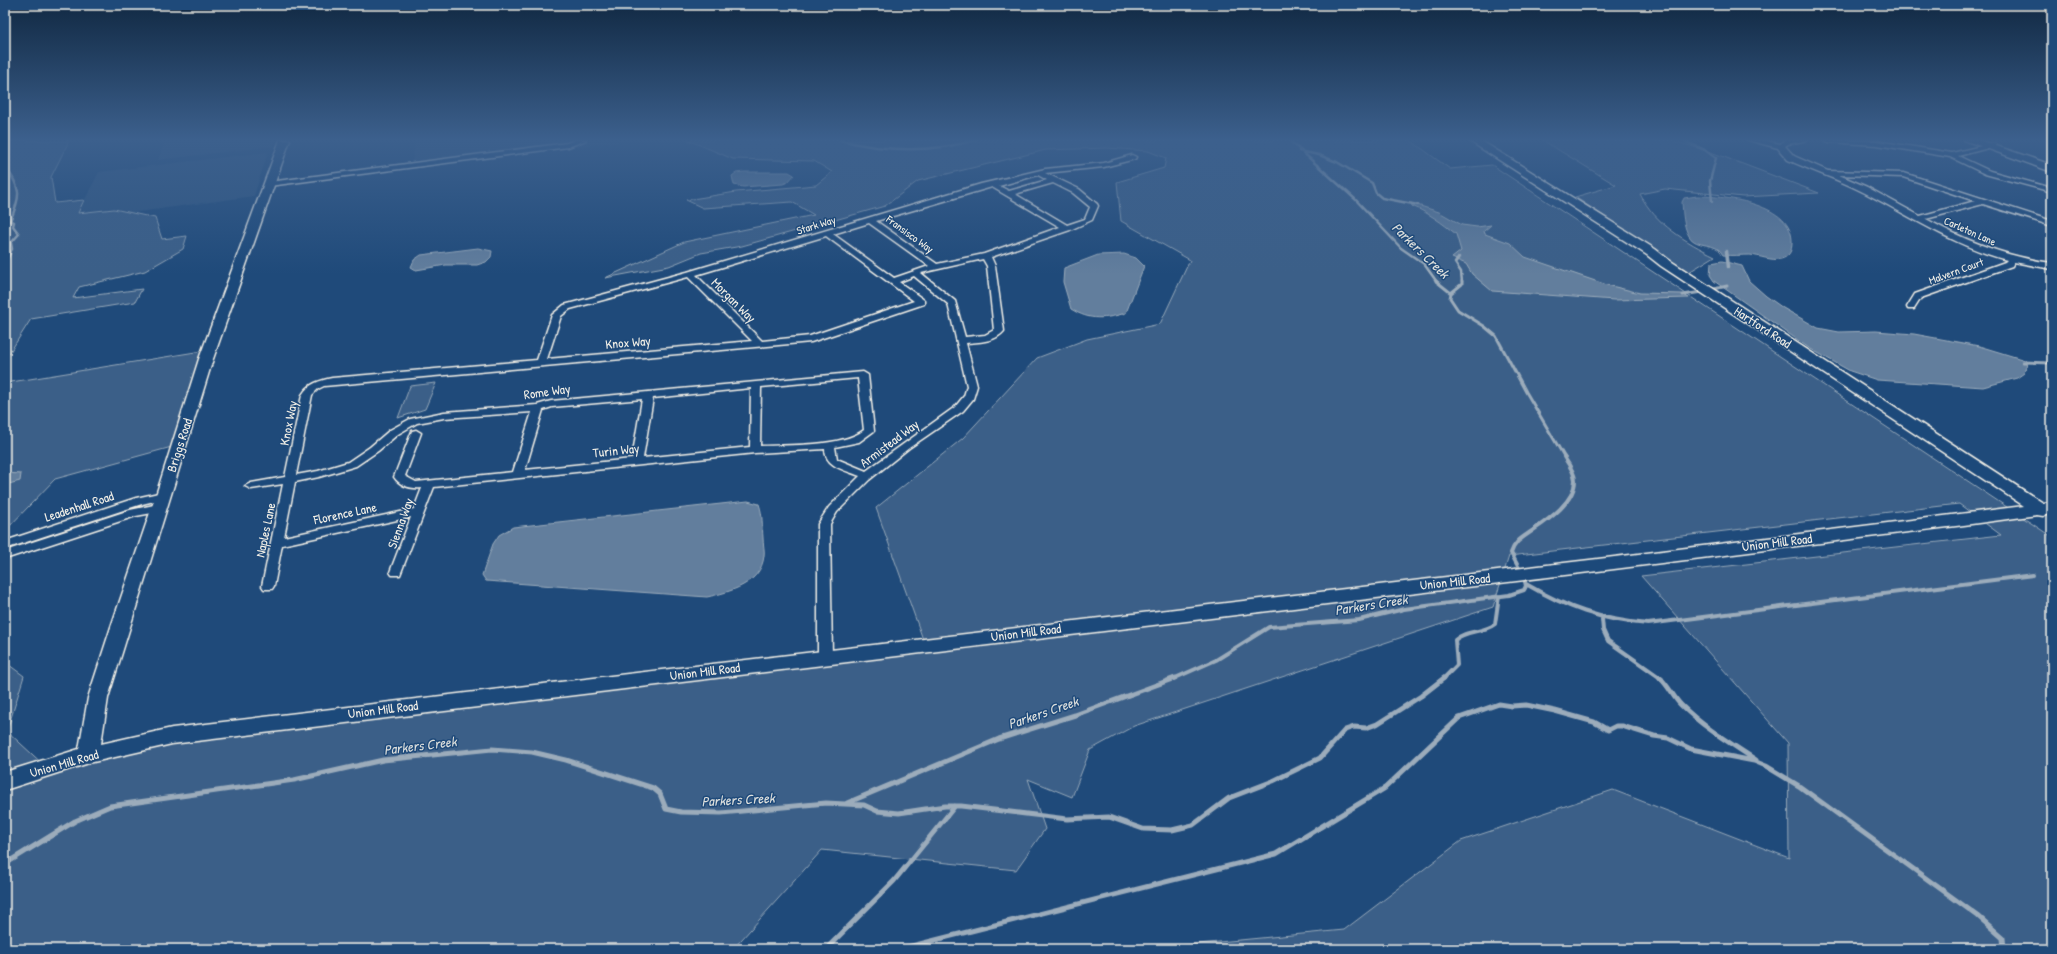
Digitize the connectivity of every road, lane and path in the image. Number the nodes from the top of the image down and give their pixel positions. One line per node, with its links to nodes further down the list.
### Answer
1 (269, 184): 41 (street, Briggs Road)
2 (993, 185): 10 (street); 13 (street, Stark Way)
3 (1040, 185): 10 (street)
4 (1064, 185): 15 (street)
5 (1543, 185): 42 (street, Hartford Road)
6 (1853, 185): 12 (street, Carleton Lane)
7 (1931, 185): 11 (street)
8 (2034, 185): 9 (street)
9 (2052, 190)
10 (1008, 194): 15 (street)
11 (1981, 202): 12 (street); 14 (street)
12 (1918, 219): 18 (street, Carleton Lane)
13 (870, 220): 16 (street, Stark Way); 20 (street, Fransisco Way)
14 (2052, 224)
15 (1067, 228): 17 (street)
16 (827, 233): 22 (street, Stark Way); 23 (street, Knox Way)
17 (986, 256): 20 (street); 25 (street)
18 (2011, 259): 19 (street, Carleton Lane); 24 (street, Malvern Court)
19 (2052, 266)
20 (936, 267): 21 (street)
21 (915, 273): 23 (street); 25 (street, Armistead Way)
22 (690, 274): 26 (street, Morgan Way); 27 (street, Stark Way)
23 (892, 281): 26 (street, Knox Way)
24 (1912, 307)
25 (961, 340): 37 (street, Armistead Way)
26 (760, 344): 27 (street, Knox Way)
27 (542, 362): 38 (street, Knox Way)
28 (863, 375): 29 (street, Rome Way); 33 (street, Turin Way)
29 (756, 385): 30 (street, Rome Way); 34 (street)
30 (648, 395): 31 (street, Rome Way); 35 (street)
31 (538, 408): 36 (street); 38 (street, Rome Way)
32 (416, 433): 39 (street, Turin Way)
33 (830, 445): 34 (street, Turin Way); 37 (street)
34 (756, 450): 35 (street, Turin Way)
35 (637, 462): 36 (street, Turin Way)
36 (518, 474): 39 (street, Turin Way)
37 (869, 476): 49 (street, Armistead Way)
38 (290, 480): 40 (street, Rome Way); 44 (street, Naples Lane)
39 (429, 484): 43 (street, Sienna Way)
40 (251, 486)
41 (161, 502): 45 (street, Leadenhall Road); 46 (street, Leadenhall Road); 50 (street, Briggs Road)
42 (2048, 511): 49 (street, Union Mill Road)
43 (419, 512): 44 (street, Florence Lane); 47 (street, Sienna Way)
44 (277, 542): 48 (street, Naples Lane)
45 (5, 545)
46 (5, 555)
47 (396, 572)
48 (268, 586)
49 (825, 658): 50 (street, Union Mill Road)
50 (89, 755): 51 (street, Union Mill Road)
51 (5, 781)

